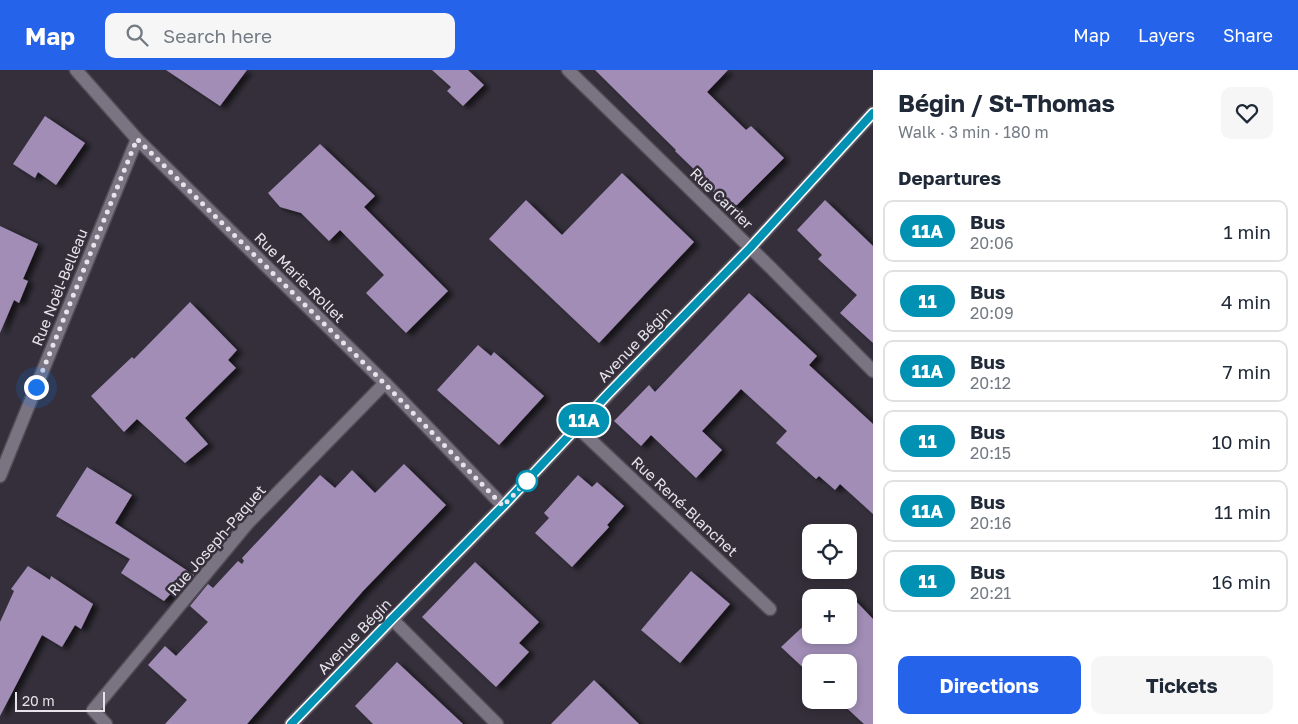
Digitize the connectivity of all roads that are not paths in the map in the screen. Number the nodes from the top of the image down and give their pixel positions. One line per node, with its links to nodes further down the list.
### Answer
1 (76, 70): 4 (street, Rue Marie-Rollet)
2 (568, 70): 5 (street, Rue Carrier)
3 (873, 113): 5 (street, Avenue Bégin)
4 (137, 139): 7 (street, Rue Marie-Rollet); 9 (street, Rue Noël-Belleau)
5 (750, 248): 6 (street, Rue Carrier); 8 (street, Avenue Bégin)
6 (873, 371)
7 (385, 384): 10 (street, Rue Marie-Rollet); 13 (street, Rue Joseph-Paquet)
8 (577, 427): 10 (street, Avenue Bégin); 11 (street, Rue René-Blanchet)
9 (0, 476)
10 (503, 506): 12 (street, Avenue Bégin)
11 (770, 609)
12 (392, 619): 14 (street, Avenue Bégin); 15 (street)
13 (106, 724)
14 (291, 724)
15 (497, 724)

